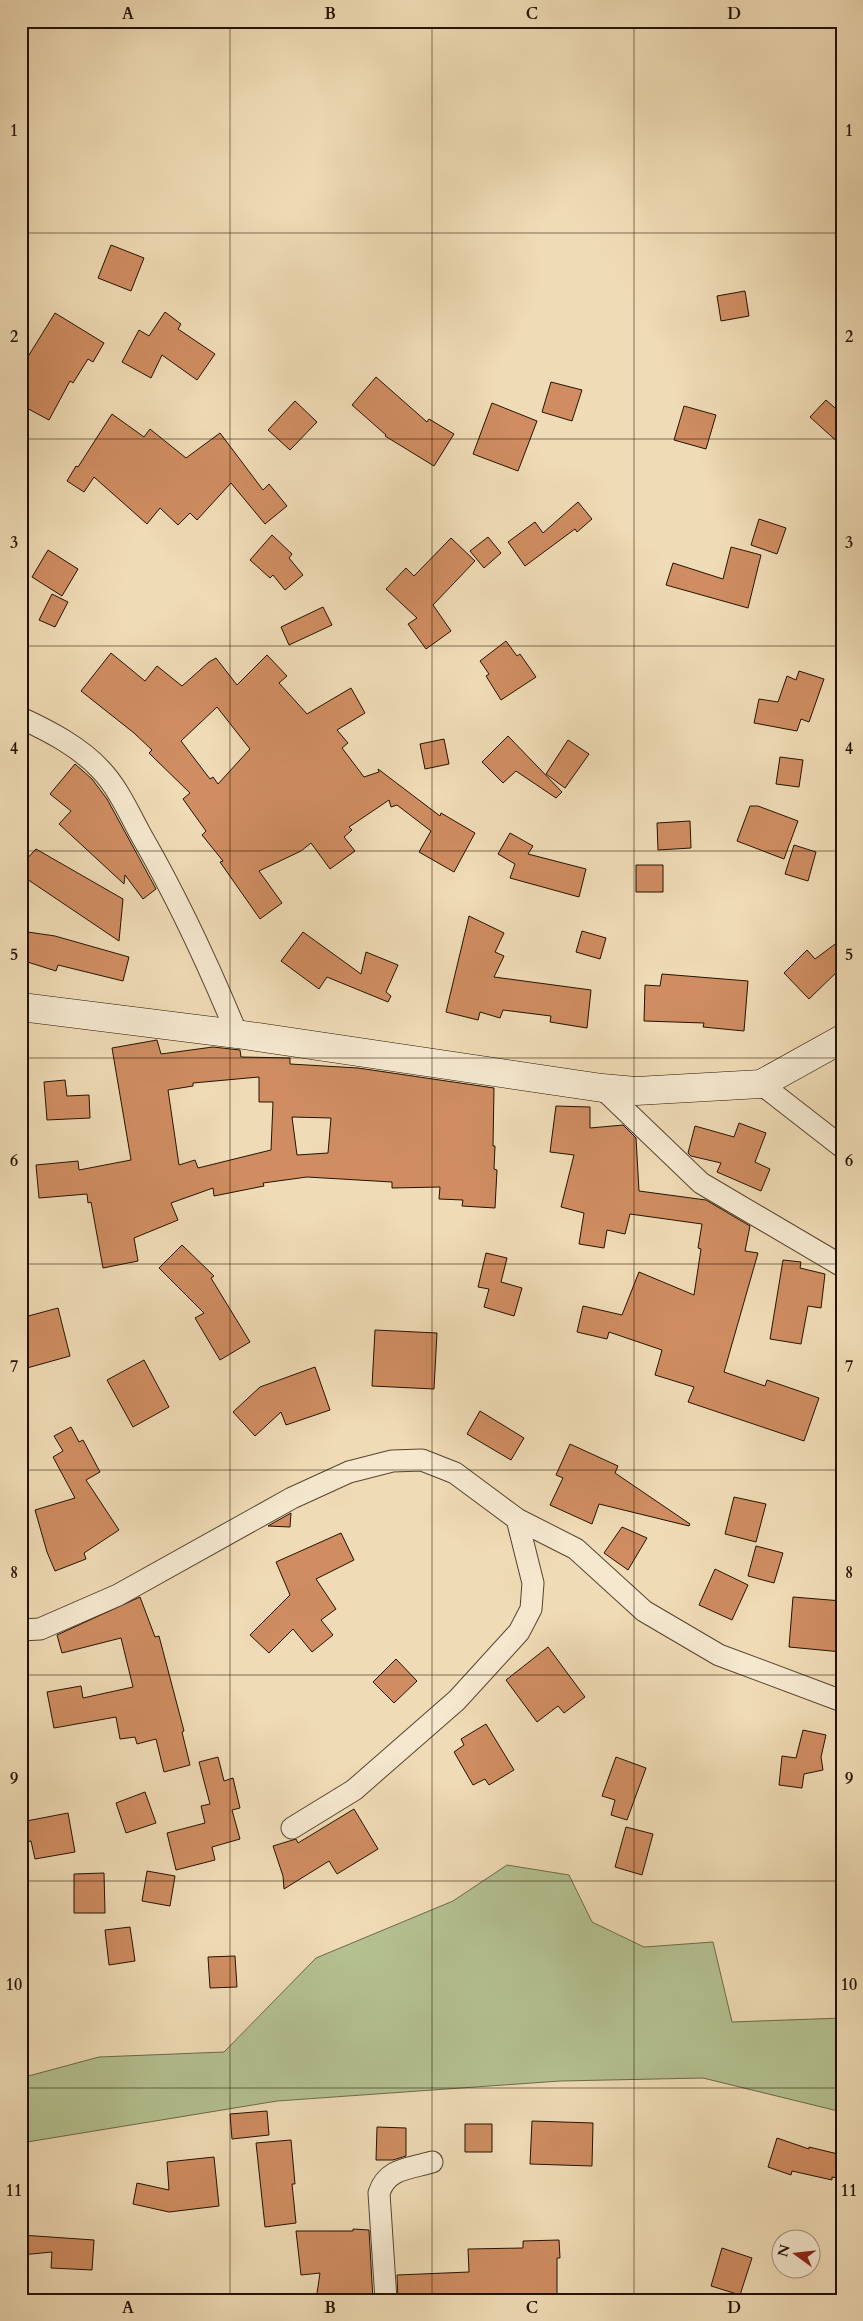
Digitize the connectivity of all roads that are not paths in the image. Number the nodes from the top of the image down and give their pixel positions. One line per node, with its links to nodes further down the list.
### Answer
1 (21, 718): 3 (street)
2 (21, 1007): 3 (main road)
3 (237, 1034): 6 (main road)
4 (842, 1038): 5 (main road)
5 (761, 1084): 6 (main road); 7 (street)
6 (602, 1088): 8 (street)
7 (842, 1147)
8 (842, 1266)
9 (517, 1519): 10 (street); 11 (street); 12 (street)
10 (21, 1630)
11 (842, 1701)
12 (292, 1828)
13 (432, 2162): 14 (street)
14 (386, 2300)

